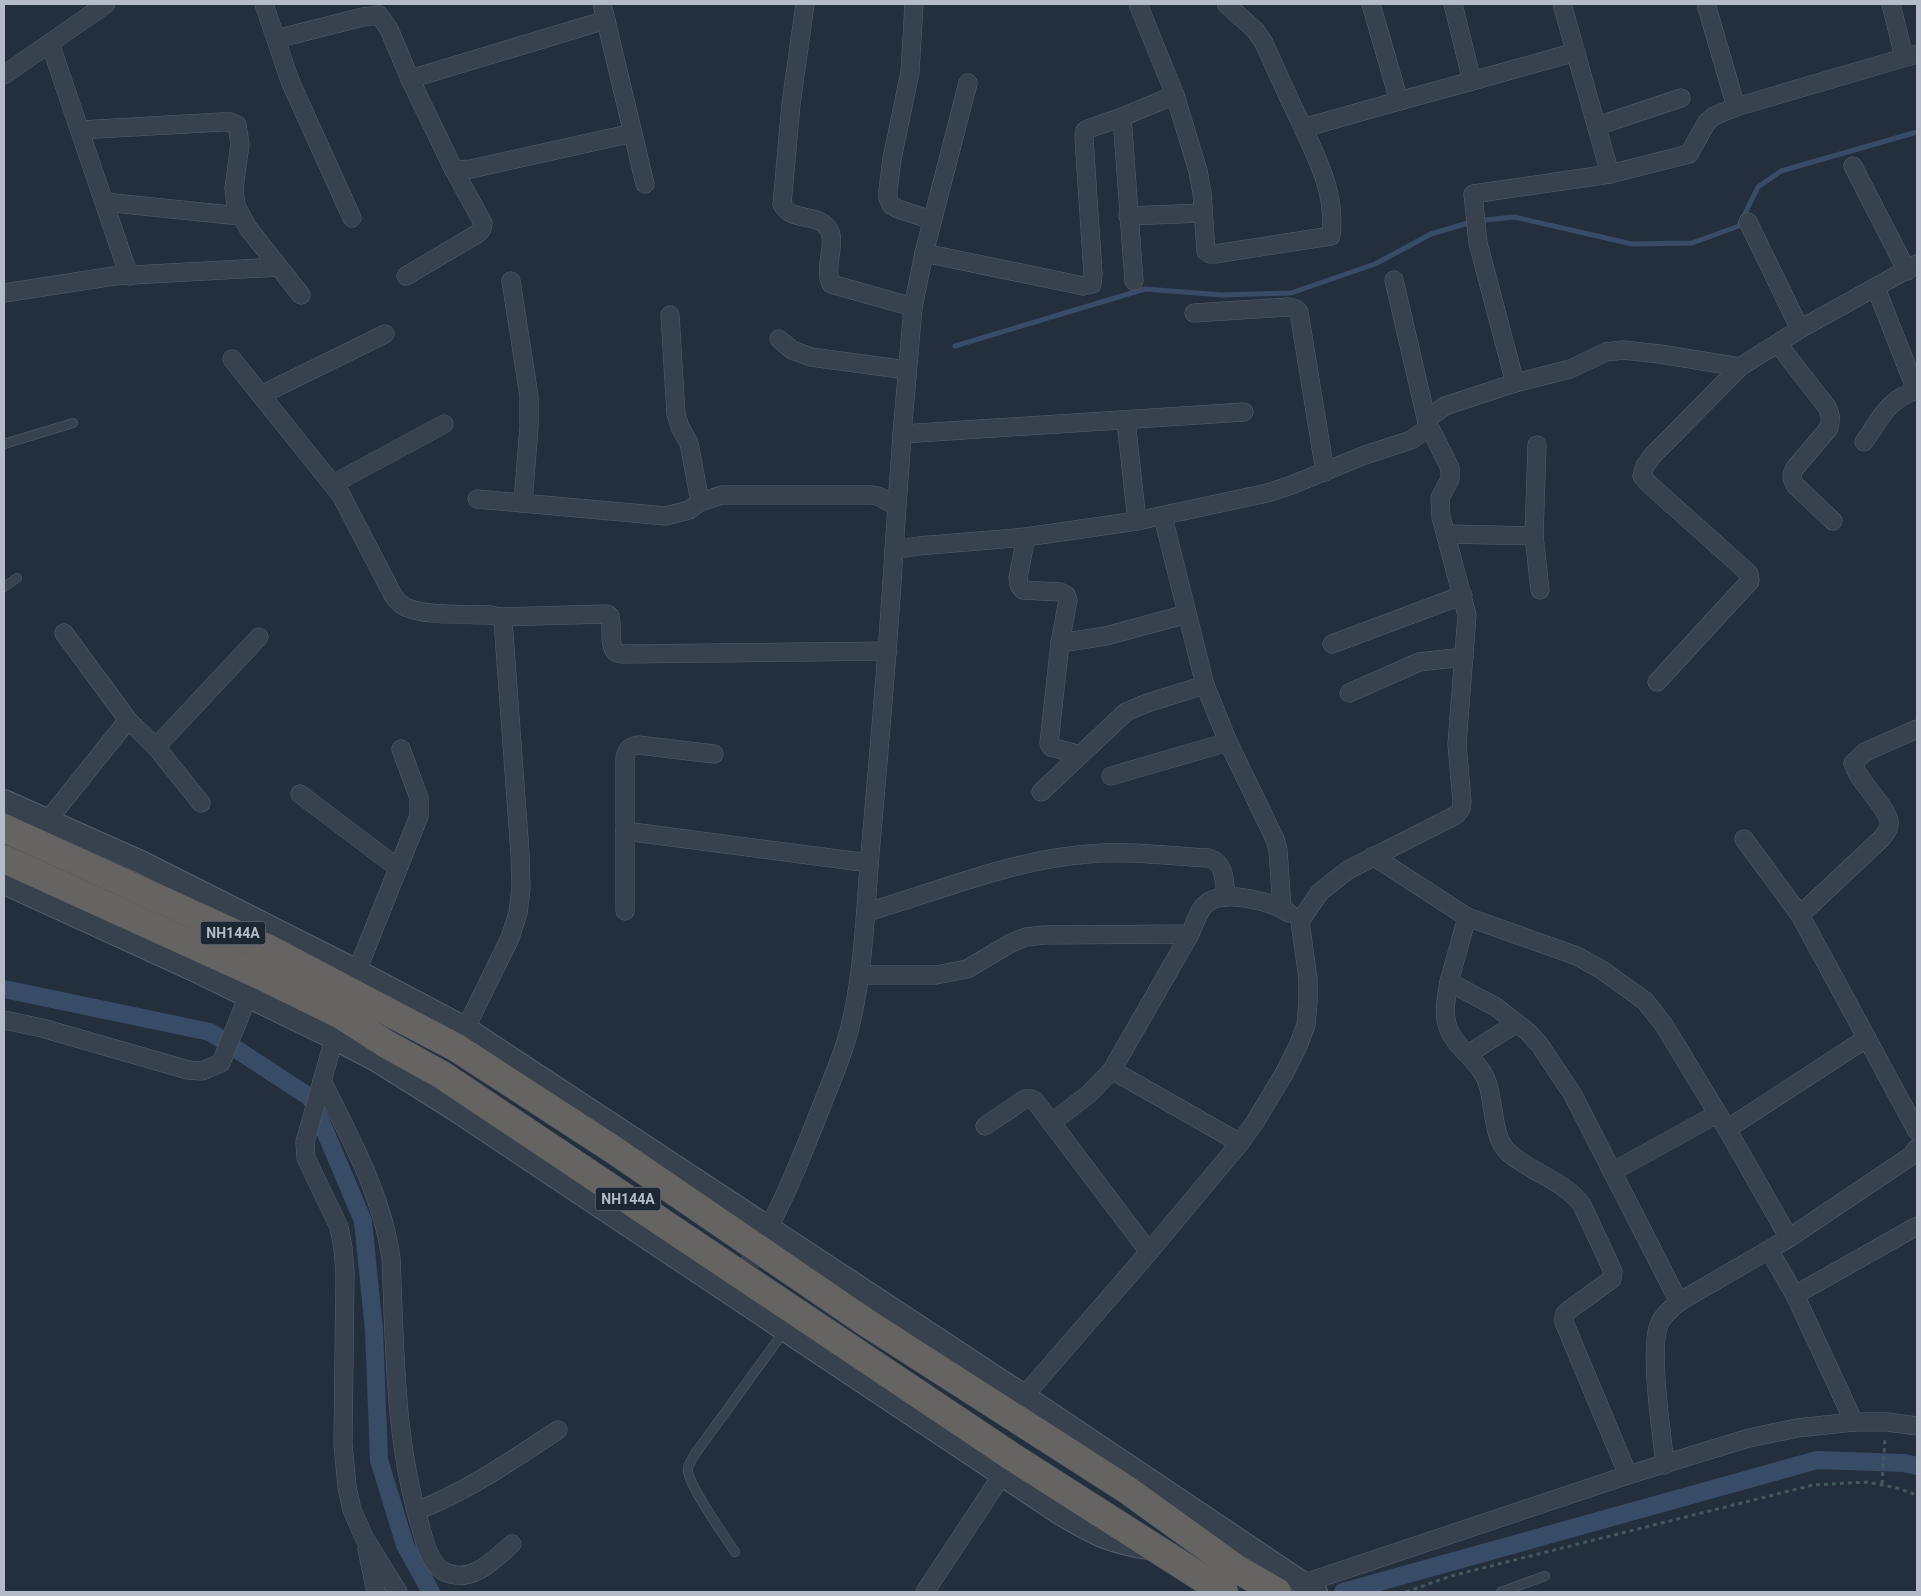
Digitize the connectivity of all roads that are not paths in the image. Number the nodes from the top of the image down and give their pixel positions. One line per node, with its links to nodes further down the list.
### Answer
1 (106, 4): 14 (street)
2 (264, 4): 13 (street)
3 (805, 4): 52 (street)
4 (914, 4): 39 (street)
5 (1138, 4): 21 (street)
6 (1226, 4): 27 (street)
7 (1371, 4): 23 (street)
8 (1453, 4): 19 (street)
9 (1562, 4): 15 (street)
10 (1706, 4): 24 (street)
11 (1891, 4): 16 (street)
12 (604, 12): 18 (street); 29 (street)
13 (276, 40): 18 (street); 38 (street)
14 (50, 43): 17 (street); 28 (street)
15 (1576, 52): 19 (street); 26 (street)
16 (1911, 55): 24 (street)
17 (4, 75)
18 (410, 79): 31 (street)
19 (1472, 81): 23 (street)
20 (968, 84): 39 (street)
21 (1176, 95): 25 (street); 35 (street)
22 (1681, 98): 26 (street)
23 (1399, 101): 27 (street)
24 (1736, 107): 32 (street)
25 (1122, 118): 37 (street); 41 (street)
26 (1597, 126): 32 (street)
27 (1303, 128): 35 (street)
28 (80, 130): 34 (street); 36 (street)
29 (633, 134): 31 (street); 33 (street)
30 (1852, 166): 43 (street)
31 (454, 170): 45 (street)
32 (1610, 174): 62 (street)
33 (644, 184)
34 (104, 202): 36 (street); 44 (street)
35 (1203, 213): 37 (street)
36 (240, 216): 42 (street)
37 (1128, 216): 48 (street)
38 (352, 218)
39 (932, 220): 41 (street)
40 (1748, 222): 55 (street)
41 (924, 253): 52 (street)
42 (278, 267): 44 (street); 51 (street)
43 (1912, 267): 49 (street)
44 (129, 276): 50 (street)
45 (406, 276)
46 (1394, 280): 67 (street)
47 (511, 281): 78 (street)
48 (1134, 281)
49 (1876, 288): 55 (street); 63 (street)
50 (4, 293)
51 (301, 295)
52 (913, 307): 60 (street)
53 (1194, 313): 74 (street)
54 (670, 315): 77 (street)
55 (1800, 329): 58 (street)
56 (385, 334): 64 (street)
57 (779, 339): 60 (street)
58 (1778, 344): 61 (street); 82 (street)
59 (232, 359): 64 (street)
60 (908, 359): 70 (street)
61 (1740, 368): 62 (street); 99 (street)
62 (1515, 382): 67 (street)
63 (1916, 390): 71 (street)
64 (262, 395): 75 (street)
65 (1244, 412): 66 (street)
66 (1126, 421): 70 (street); 81 (street)
67 (1427, 422): 74 (street); 83 (street)
68 (73, 423): 72 (lane)
69 (444, 424): 75 (street)
70 (902, 434): 79 (street)
71 (1864, 442)
72 (4, 444)
73 (1537, 445): 84 (street)
74 (1325, 472): 80 (street)
75 (333, 484): 92 (street)
76 (477, 499): 78 (street)
77 (700, 502): 78 (street); 79 (street)
78 (523, 503)
79 (896, 506): 86 (street)
80 (1163, 517): 81 (street); 91 (street)
81 (1137, 521): 85 (street)
82 (1833, 521)
83 (1446, 534): 84 (street); 90 (street)
84 (1534, 536): 89 (street)
85 (1026, 538): 86 (street); 95 (street)
86 (894, 550): 97 (street)
87 (17, 578): 88 (lane)
88 (4, 587)
89 (1540, 590)
90 (1463, 595): 96 (street); 98 (street)
91 (1187, 614): 95 (street); 100 (street)
92 (499, 617): 97 (street); 137 (street)
93 (64, 633): 102 (street)
94 (259, 637): 105 (street)
95 (1060, 642): 108 (street)
96 (1332, 644)
97 (888, 651): 120 (street)
98 (1464, 658): 101 (street); 118 (street)
99 (1657, 682)
100 (1205, 685): 104 (street); 108 (street)
101 (1349, 693)
102 (128, 720): 105 (street); 114 (street)
103 (1917, 729): 127 (street)
104 (1228, 742): 109 (street); 124 (street)
105 (156, 747): 113 (street)
106 (401, 749): 121 (street)
107 (714, 754): 116 (street)
108 (1080, 755): 110 (street)
109 (1111, 776)
110 (1041, 792)
111 (300, 794): 121 (street)
112 (4, 801): 114 (street)
113 (201, 803)
114 (48, 820): 134 (street)
115 (4, 828): 134 (highway, NH144A)
116 (625, 831): 120 (street); 125 (street)
117 (1744, 839): 127 (street)
118 (1373, 856): 128 (street); 129 (street)
119 (4, 859): 133 (highway, NH144A)
120 (869, 863): 126 (street)
121 (398, 868): 134 (street)
122 (4, 884): 133 (street)
123 (1226, 897): 124 (street); 126 (street); 130 (street)
124 (1282, 908): 129 (street)
125 (625, 911)
126 (867, 912): 131 (street)
127 (1800, 915): 138 (street)
128 (1468, 917): 132 (street); 142 (street)
129 (1300, 920): 147 (street)
130 (1190, 934): 131 (street); 140 (street)
131 (860, 975): 152 (street)
132 (1449, 982): 136 (street); 139 (street)
133 (252, 984): 134 (highway, NH144A); 135 (street)
134 (345, 1004): 137 (highway, NH144A); 141 (street); 155 (highway, NH144A); 158 (street)
135 (4, 1020)
136 (1516, 1023): 139 (street); 149 (street)
137 (461, 1038): 152 (highway, NH144A)
138 (1867, 1038): 145 (street); 146 (street)
139 (1468, 1054): 165 (street)
140 (1112, 1070): 143 (street); 147 (street)
141 (322, 1080): 166 (street); 167 (street)
142 (1717, 1114): 145 (street); 149 (street)
143 (1051, 1122): 144 (street); 154 (street)
144 (985, 1126)
145 (1727, 1129): 151 (street)
146 (1917, 1131)
147 (1240, 1143): 154 (street)
148 (1917, 1148): 151 (street)
149 (1612, 1172): 157 (street)
150 (1917, 1226): 156 (street)
151 (1789, 1238): 153 (street)
152 (764, 1239): 155 (street); 159 (street); 177 (highway, NH144A)
153 (1769, 1250): 156 (street); 157 (street)
154 (1150, 1252): 159 (street)
155 (742, 1275): 169 (highway, NH144A)
156 (1795, 1295): 160 (street)
157 (1679, 1302): 163 (street)
158 (785, 1330): 164 (street); 170 (lane)
159 (1024, 1396): 172 (street)
160 (1854, 1422): 161 (street); 163 (street)
161 (1917, 1426)
162 (558, 1430): 166 (street)
163 (1665, 1465): 165 (street)
164 (1002, 1475): 169 (street); 175 (street)
165 (1628, 1476): 172 (street)
166 (416, 1511): 168 (street)
167 (364, 1537): 173 (street); 174 (street)
168 (512, 1544)
169 (1156, 1549): 176 (highway, NH144A)
170 (735, 1552)
171 (1545, 1576): 178 (lane)
172 (1309, 1588)
173 (376, 1592)
174 (398, 1592)
175 (925, 1592)
176 (1224, 1592)
177 (1277, 1592)
178 (1501, 1592)

